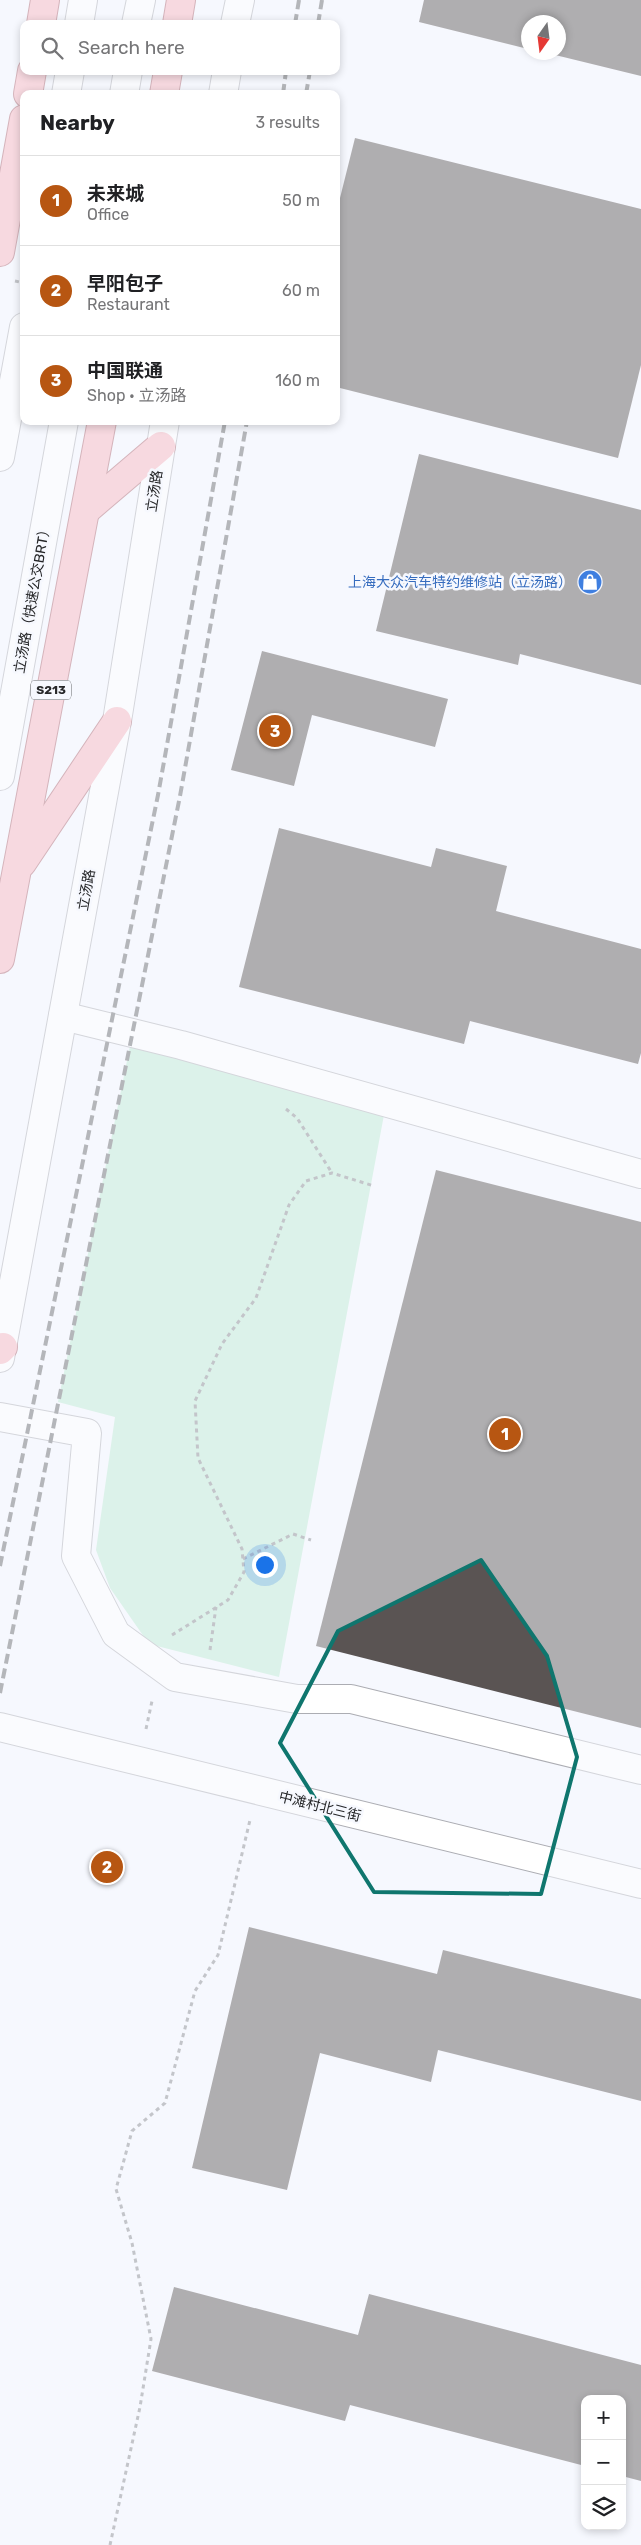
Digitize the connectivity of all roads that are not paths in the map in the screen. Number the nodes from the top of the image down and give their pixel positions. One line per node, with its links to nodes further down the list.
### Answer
1 (45, 0): 6 (main road)
2 (83, 0): 7 (street)
3 (141, 0): 8 (street)
4 (181, 0): 9 (main road)
5 (240, 0): 10 (street)
6 (42, 20)
7 (80, 20)
8 (137, 20)
9 (178, 20)
10 (236, 20)
11 (31, 75): 16 (main road)
12 (69, 75): 17 (street)
13 (127, 75): 18 (street)
14 (167, 75): 19 (main road)
15 (226, 75): 20 (street)
16 (29, 90)
17 (67, 90)
18 (125, 90)
19 (165, 90)
20 (224, 90)
21 (20, 140): 22 (main road)
22 (0, 252)
23 (20, 349): 27 (street)
24 (63, 425): 30 (street, 立汤路（快速公交BRT）)
25 (101, 425): 28 (main road, S213)
26 (163, 434): 28 (main road); 29 (street, 立汤路)
27 (0, 457)
28 (86, 510): 31 (main road, S213)
29 (117, 721): 31 (main road); 33 (street, 立汤路)
30 (0, 776)
31 (16, 872): 32 (main road, S213)
32 (0, 959)
33 (63, 1016): 34 (street); 35 (street, 立汤路)
34 (641, 1174)
35 (1, 1352)
36 (0, 1418): 38 (street)
37 (0, 1728): 39 (street, 中滩村北三街)
38 (641, 1770)
39 (641, 1884)

